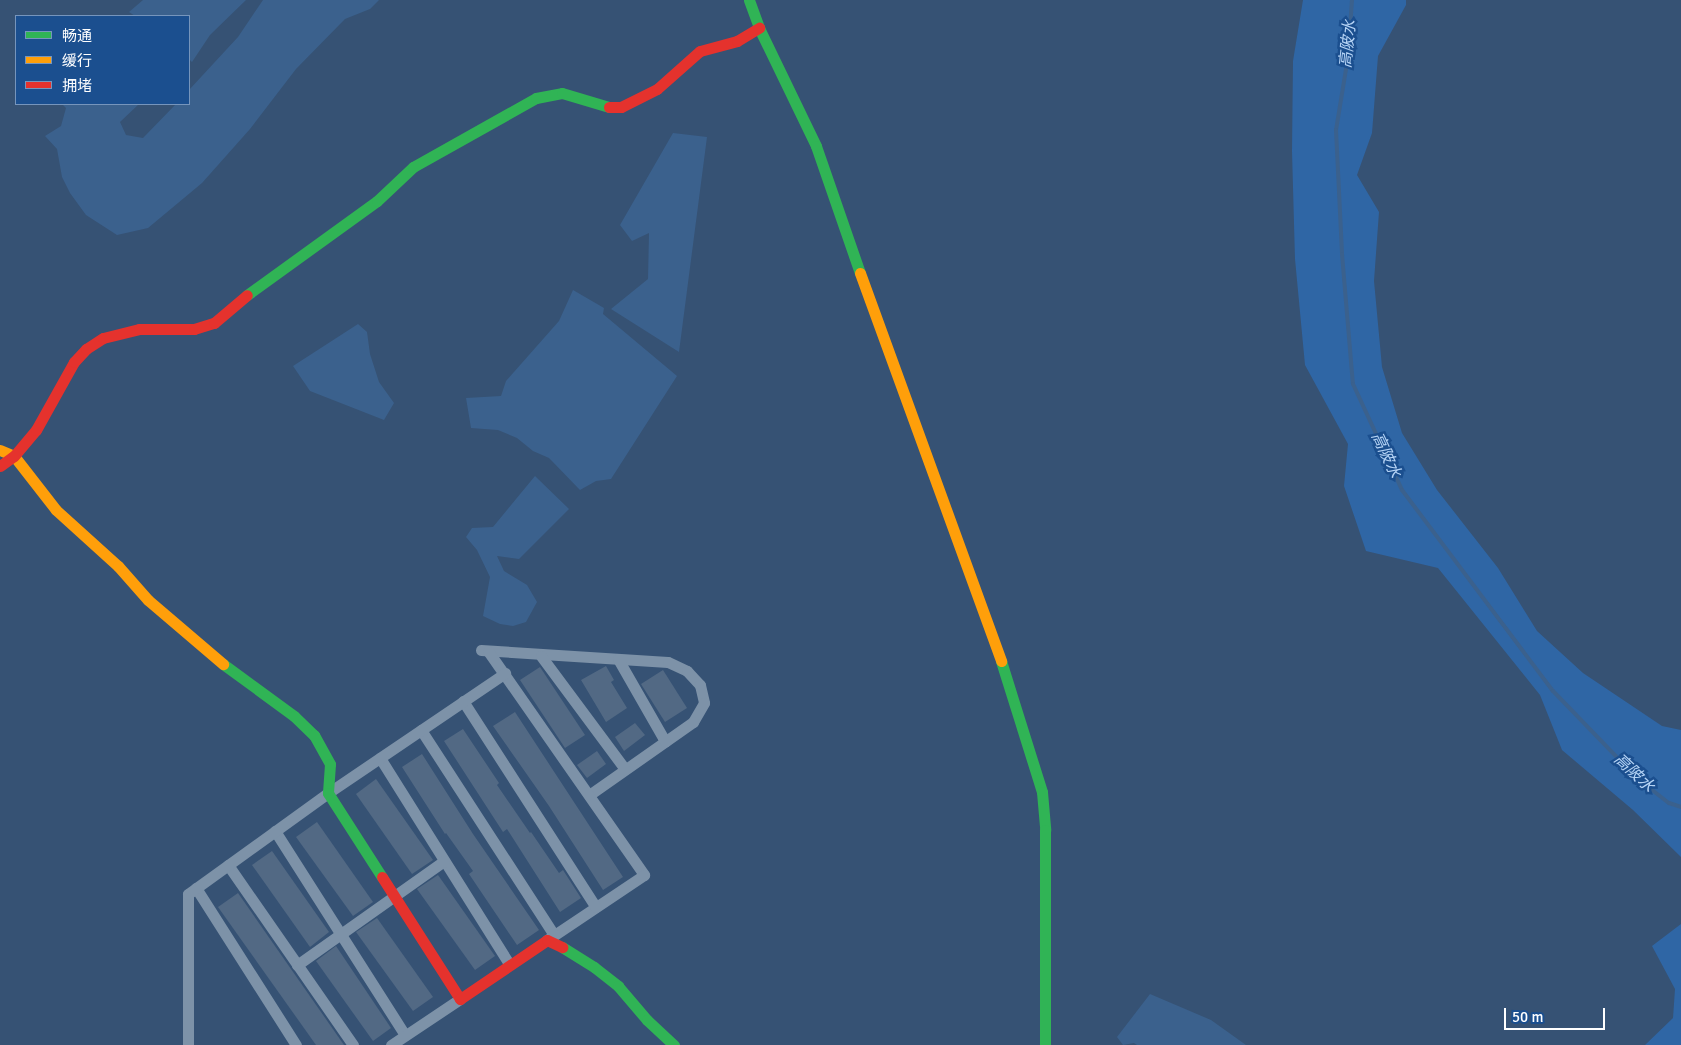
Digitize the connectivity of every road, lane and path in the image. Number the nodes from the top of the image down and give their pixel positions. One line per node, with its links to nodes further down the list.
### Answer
1 (749, 0): 2 (street)
2 (759, 28): 4 (street); 33 (street)
3 (0, 450): 4 (street)
4 (14, 456): 5 (street); 14 (street)
5 (0, 466)
6 (541, 656): 7 (street); 8 (street); 13 (street)
7 (618, 659): 11 (street); 11 (street)
8 (505, 673): 9 (street); 15 (street)
9 (463, 702): 10 (street); 21 (street)
10 (421, 730): 12 (street); 23 (street)
11 (665, 741): 13 (street)
12 (380, 758): 14 (street); 17 (street)
13 (625, 769): 15 (street)
14 (328, 793): 16 (street); 20 (street)
15 (589, 795): 21 (street)
16 (275, 831): 18 (street); 22 (street)
17 (444, 861): 20 (street); 24 (street)
18 (228, 865): 19 (street); 25 (street)
19 (196, 888): 28 (street); 29 (street)
20 (394, 896): 22 (street); 26 (street)
21 (596, 907): 23 (street)
22 (340, 934): 25 (street); 27 (street)
23 (551, 938): 24 (street); 32 (street)
24 (509, 964): 26 (street)
25 (297, 965): 30 (street)
26 (460, 999): 27 (street)
27 (405, 1036): 31 (street)
28 (188, 1045)
29 (296, 1045)
30 (354, 1045)
31 (391, 1045)
32 (674, 1045)
33 (1045, 1045)

